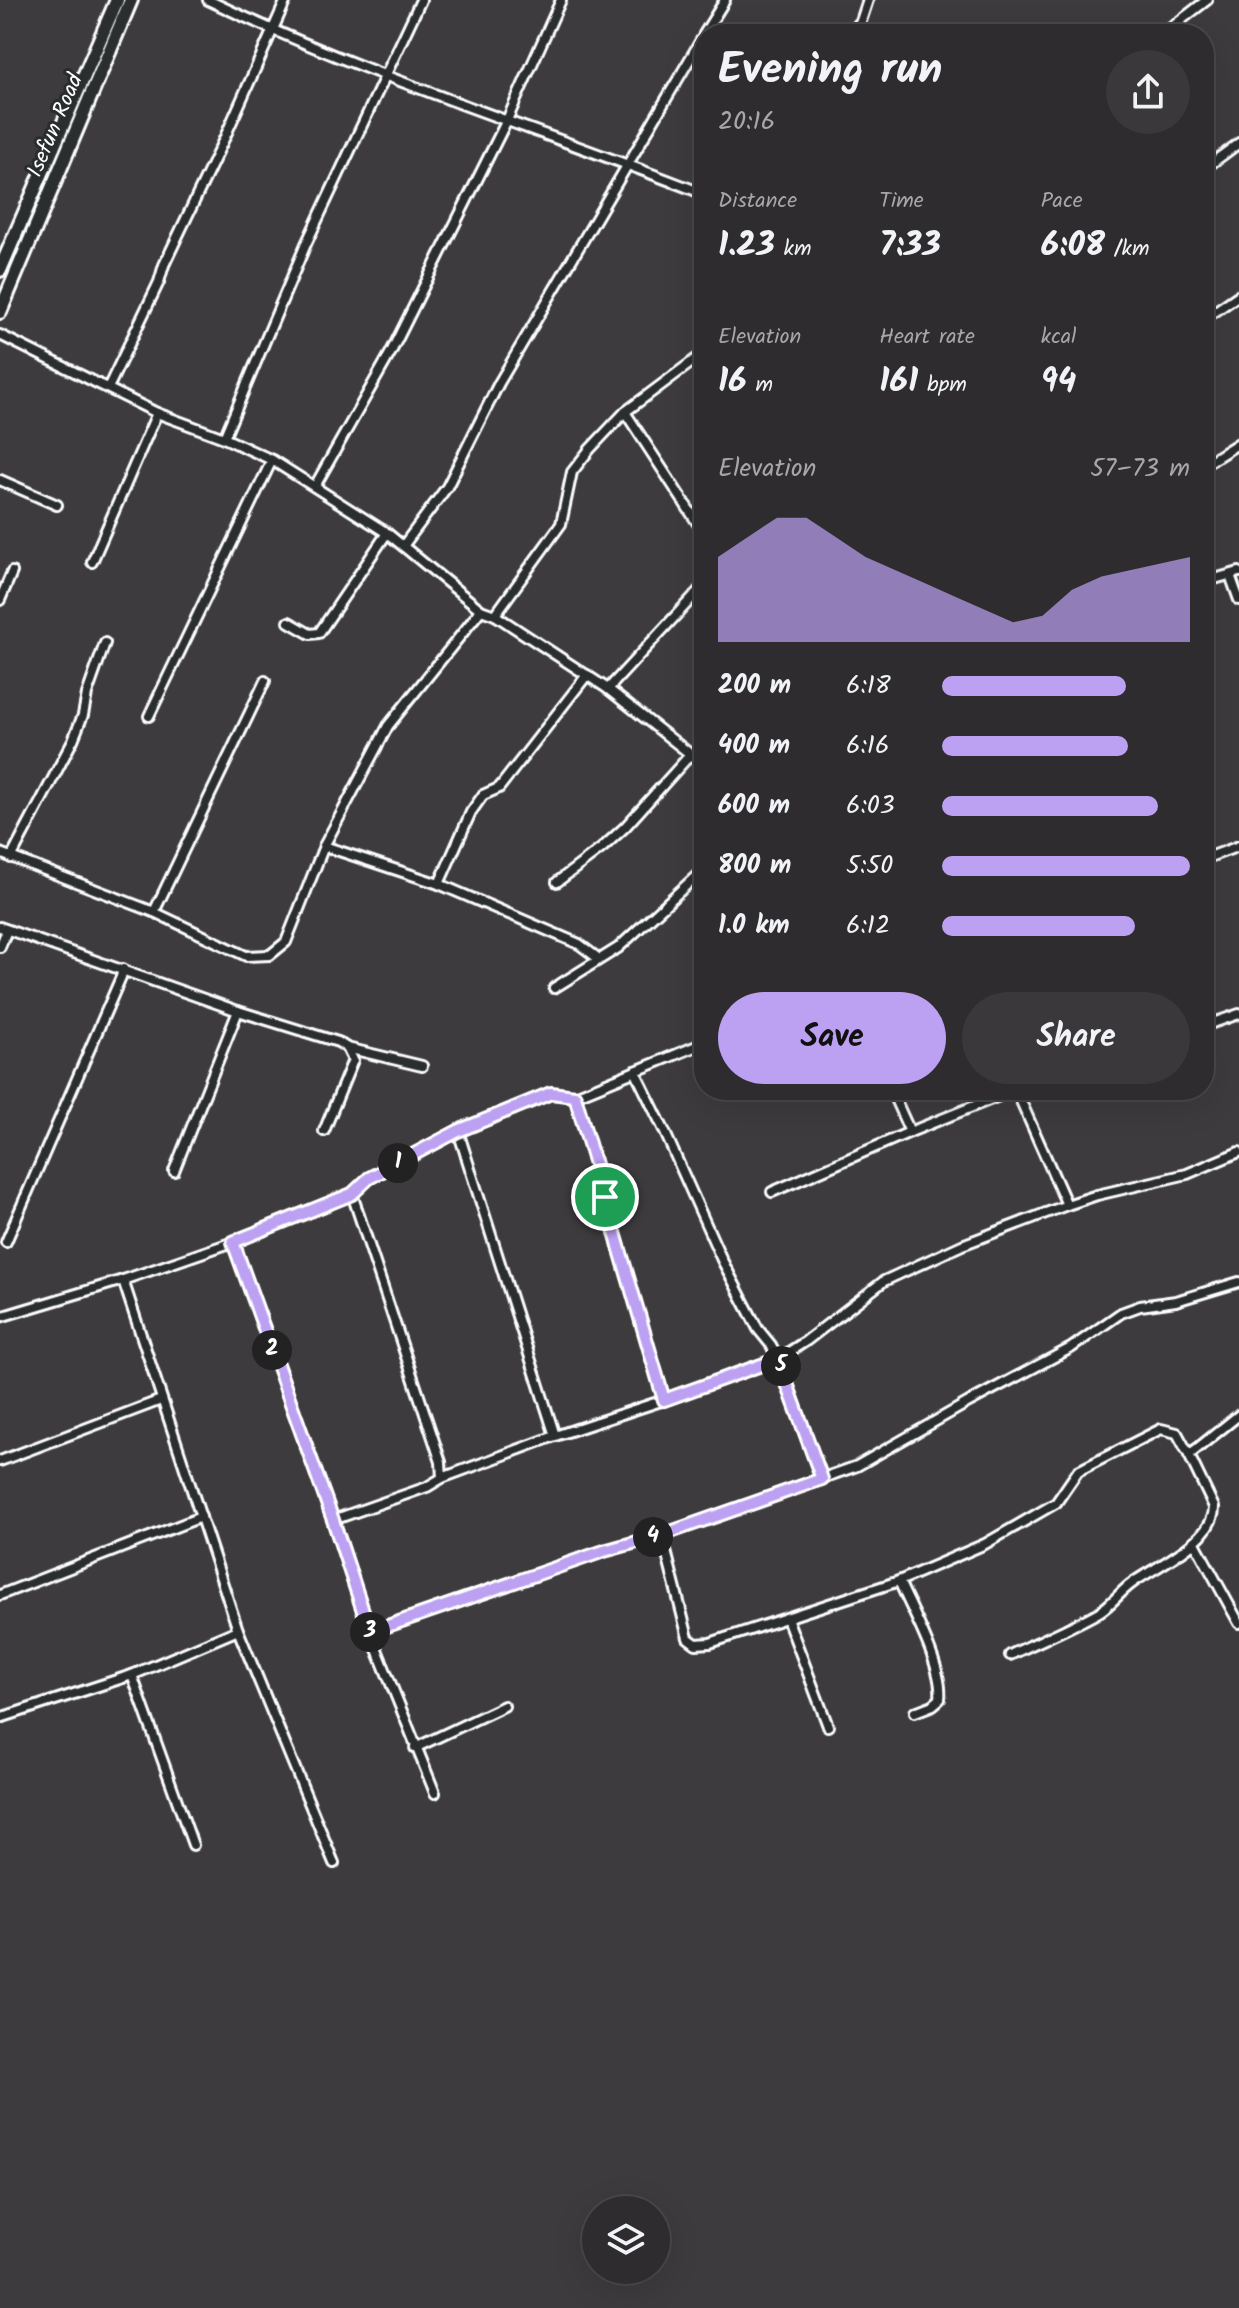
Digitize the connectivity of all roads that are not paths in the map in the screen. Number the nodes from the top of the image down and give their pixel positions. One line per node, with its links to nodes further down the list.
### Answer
1 (117, 0): 21 (street, Isefun Road)
2 (131, 0): 23 (street, Isefun Road)
3 (208, 0): 13 (street)
4 (286, 0): 13 (street)
5 (421, 0): 15 (street)
6 (561, 0): 16 (street)
7 (725, 0): 10 (street)
8 (868, 0): 11 (street)
9 (1207, 0): 12 (street)
10 (710, 24)
11 (858, 24)
12 (1176, 24)
13 (271, 30): 15 (street); 27 (street)
14 (694, 51): 19 (street)
15 (385, 75): 16 (street); 30 (street)
16 (507, 120): 19 (street); 35 (street)
17 (1239, 143): 18 (street)
18 (1214, 162)
19 (628, 164): 20 (street); 39 (street)
20 (694, 190)
21 (0, 270)
22 (1239, 295): 24 (street)
23 (0, 312)
24 (1214, 312)
25 (0, 335): 27 (street)
26 (694, 360): 28 (street)
27 (108, 388): 29 (street)
28 (625, 412): 37 (street); 48 (street)
29 (157, 413): 30 (street); 40 (street)
30 (224, 438): 33 (street)
31 (1239, 443): 32 (street)
32 (1214, 459)
33 (272, 460): 35 (street); 54 (street)
34 (0, 480): 36 (street)
35 (315, 486): 38 (street)
36 (57, 505)
37 (694, 518)
38 (387, 533): 39 (street); 49 (street)
39 (403, 546): 47 (street)
40 (92, 562)
41 (12, 572): 45 (street)
42 (1234, 573): 43 (street); 46 (street)
43 (1214, 579)
44 (694, 596): 53 (street)
45 (0, 600)
46 (1239, 600)
47 (481, 610): 48 (street); 57 (street)
48 (495, 615): 51 (street)
49 (289, 622)
50 (105, 643): 61 (street)
51 (587, 675): 53 (street); 64 (street)
52 (265, 681): 65 (street)
53 (608, 689): 55 (street)
54 (149, 716)
55 (690, 755): 56 (street); 63 (street)
56 (694, 758)
57 (324, 846): 64 (street); 65 (street)
58 (1239, 846): 60 (street)
59 (0, 853): 61 (street)
60 (1214, 855)
61 (11, 858): 65 (street)
62 (694, 878): 68 (street)
63 (557, 882)
64 (439, 884): 68 (street)
65 (154, 912)
66 (3, 929): 67 (street); 69 (street)
67 (0, 947)
68 (599, 959): 70 (street)
69 (123, 969): 71 (street); 90 (street)
70 (554, 988)
71 (238, 1011): 75 (street); 86 (street)
72 (1239, 1014): 73 (street)
73 (1214, 1023)
74 (694, 1047): 77 (street)
75 (347, 1048): 76 (street); 82 (street)
76 (422, 1066)
77 (635, 1071): 78 (street); 95 (street)
78 (575, 1096): 83 (street); 97 (street)
79 (896, 1100): 84 (street)
80 (990, 1100): 84 (street)
81 (1020, 1100): 89 (street)
82 (324, 1131)
83 (458, 1131): 88 (street); 99 (street)
84 (910, 1132): 87 (street)
85 (1239, 1152): 89 (street)
86 (174, 1171)
87 (772, 1192)
88 (352, 1194): 91 (street); 102 (street)
89 (1067, 1205): 95 (street)
90 (6, 1242)
91 (233, 1242): 92 (street); 105 (street)
92 (123, 1280): 94 (street); 96 (street)
93 (1239, 1282): 103 (street)
94 (0, 1317)
95 (778, 1359): 97 (street); 103 (street)
96 (161, 1400): 101 (street); 104 (street)
97 (664, 1400): 99 (street)
98 (1239, 1415): 100 (street)
99 (555, 1436): 102 (street)
100 (1189, 1455): 107 (street); 108 (street)
101 (0, 1461)
102 (442, 1478): 105 (street)
103 (822, 1479): 106 (street)
104 (201, 1517): 109 (street); 112 (street)
105 (333, 1520): 113 (street)
106 (662, 1535): 110 (street); 113 (street)
107 (1194, 1541): 111 (street); 114 (street)
108 (899, 1581): 110 (street); 117 (street)
109 (0, 1595)
110 (787, 1618): 119 (street)
111 (1239, 1623)
112 (238, 1630): 115 (street); 123 (street)
113 (370, 1632): 120 (street)
114 (1010, 1655)
115 (132, 1675): 118 (street); 122 (street)
116 (504, 1706): 120 (street)
117 (915, 1712)
118 (0, 1718)
119 (828, 1726)
120 (415, 1748): 121 (street)
121 (435, 1793)
122 (193, 1845)
123 (334, 1863)

